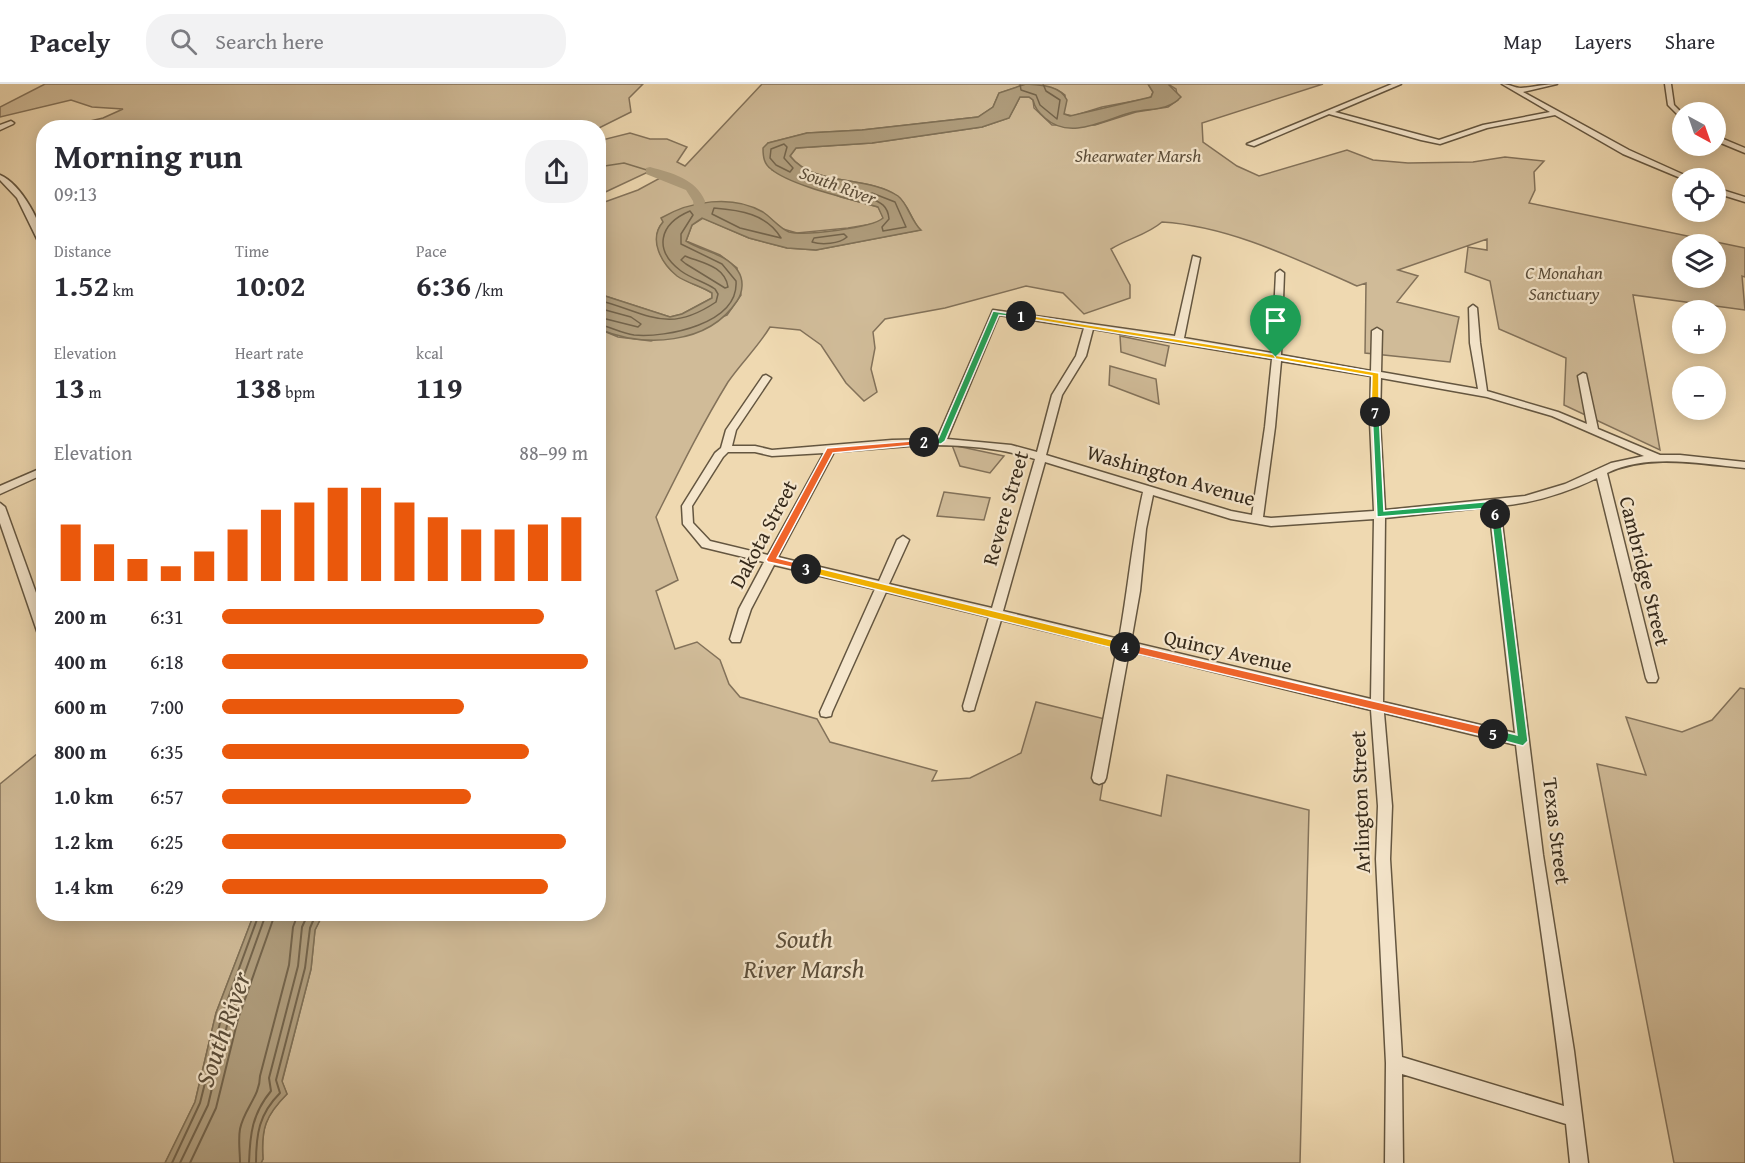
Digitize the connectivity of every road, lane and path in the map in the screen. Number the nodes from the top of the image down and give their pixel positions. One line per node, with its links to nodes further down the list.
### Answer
1 (1398, 84): 7 (street)
2 (1504, 84): 5 (street)
3 (1554, 84): 5 (street)
4 (1668, 84): 6 (street)
5 (1516, 91): 8 (street)
6 (1672, 106)
7 (1328, 112): 8 (street); 12 (street)
8 (1555, 113): 14 (street)
9 (11, 123): 10 (street)
10 (0, 128)
11 (1726, 142): 13 (street)
12 (1251, 144)
13 (1745, 151)
14 (1672, 172)
15 (0, 177): 18 (street)
16 (1726, 193): 17 (street)
17 (1745, 200)
18 (36, 230)
19 (1197, 258): 24 (street)
20 (1280, 273): 25 (street)
21 (1473, 308): 29 (street)
22 (1089, 326): 24 (street); 31 (street); 34 (street, Revere Street)
23 (1377, 331): 26 (street, Arlington Street)
24 (1179, 340): 25 (street)
25 (1276, 357): 26 (street); 44 (street)
26 (1376, 374): 29 (street); 43 (street, Arlington Street)
27 (1583, 376): 30 (street)
28 (766, 378): 32 (street)
29 (1483, 393): 30 (street)
30 (1593, 429): 35 (street)
31 (941, 441): 33 (street, Washington Avenue); 34 (street, Washington Avenue)
32 (726, 449): 33 (street, Washington Avenue); 46 (street, Quincy Avenue)
33 (830, 450): 46 (street, Dakota Street)
34 (1040, 457): 40 (street, Washington Avenue); 49 (street, Revere Street)
35 (1659, 459): 36 (street, Washington Avenue); 37 (street, Washington Avenue)
36 (1745, 465)
37 (1601, 472): 41 (street, Washington Avenue); 52 (street, Cambridge Street)
38 (36, 474): 39 (street)
39 (0, 490)
40 (1149, 490): 44 (street, Washington Avenue); 51 (street)
41 (1494, 504): 43 (street, Washington Avenue); 56 (street, Texas Street)
42 (0, 507): 48 (street)
43 (1380, 515): 44 (street, Washington Avenue); 54 (street, Arlington Street)
44 (1257, 520)
45 (903, 540): 47 (street)
46 (771, 560): 47 (street, Quincy Avenue); 50 (street, Dakota Street)
47 (882, 587): 49 (street, Quincy Avenue); 55 (street)
48 (36, 611)
49 (995, 614): 51 (street, Quincy Avenue); 53 (street, Revere Street)
50 (736, 639)
51 (1124, 647): 54 (street, Quincy Avenue); 57 (street)
52 (1652, 678)
53 (969, 705)
54 (1377, 707): 56 (street, Quincy Avenue); 58 (street, Arlington Street)
55 (826, 712)
56 (1523, 741): 59 (street, Texas Street)
57 (1099, 778)
58 (1394, 1063): 59 (street); 60 (street, Arlington Street)
59 (1574, 1118): 61 (street, Texas Street)
60 (1394, 1163)
61 (1579, 1163)

